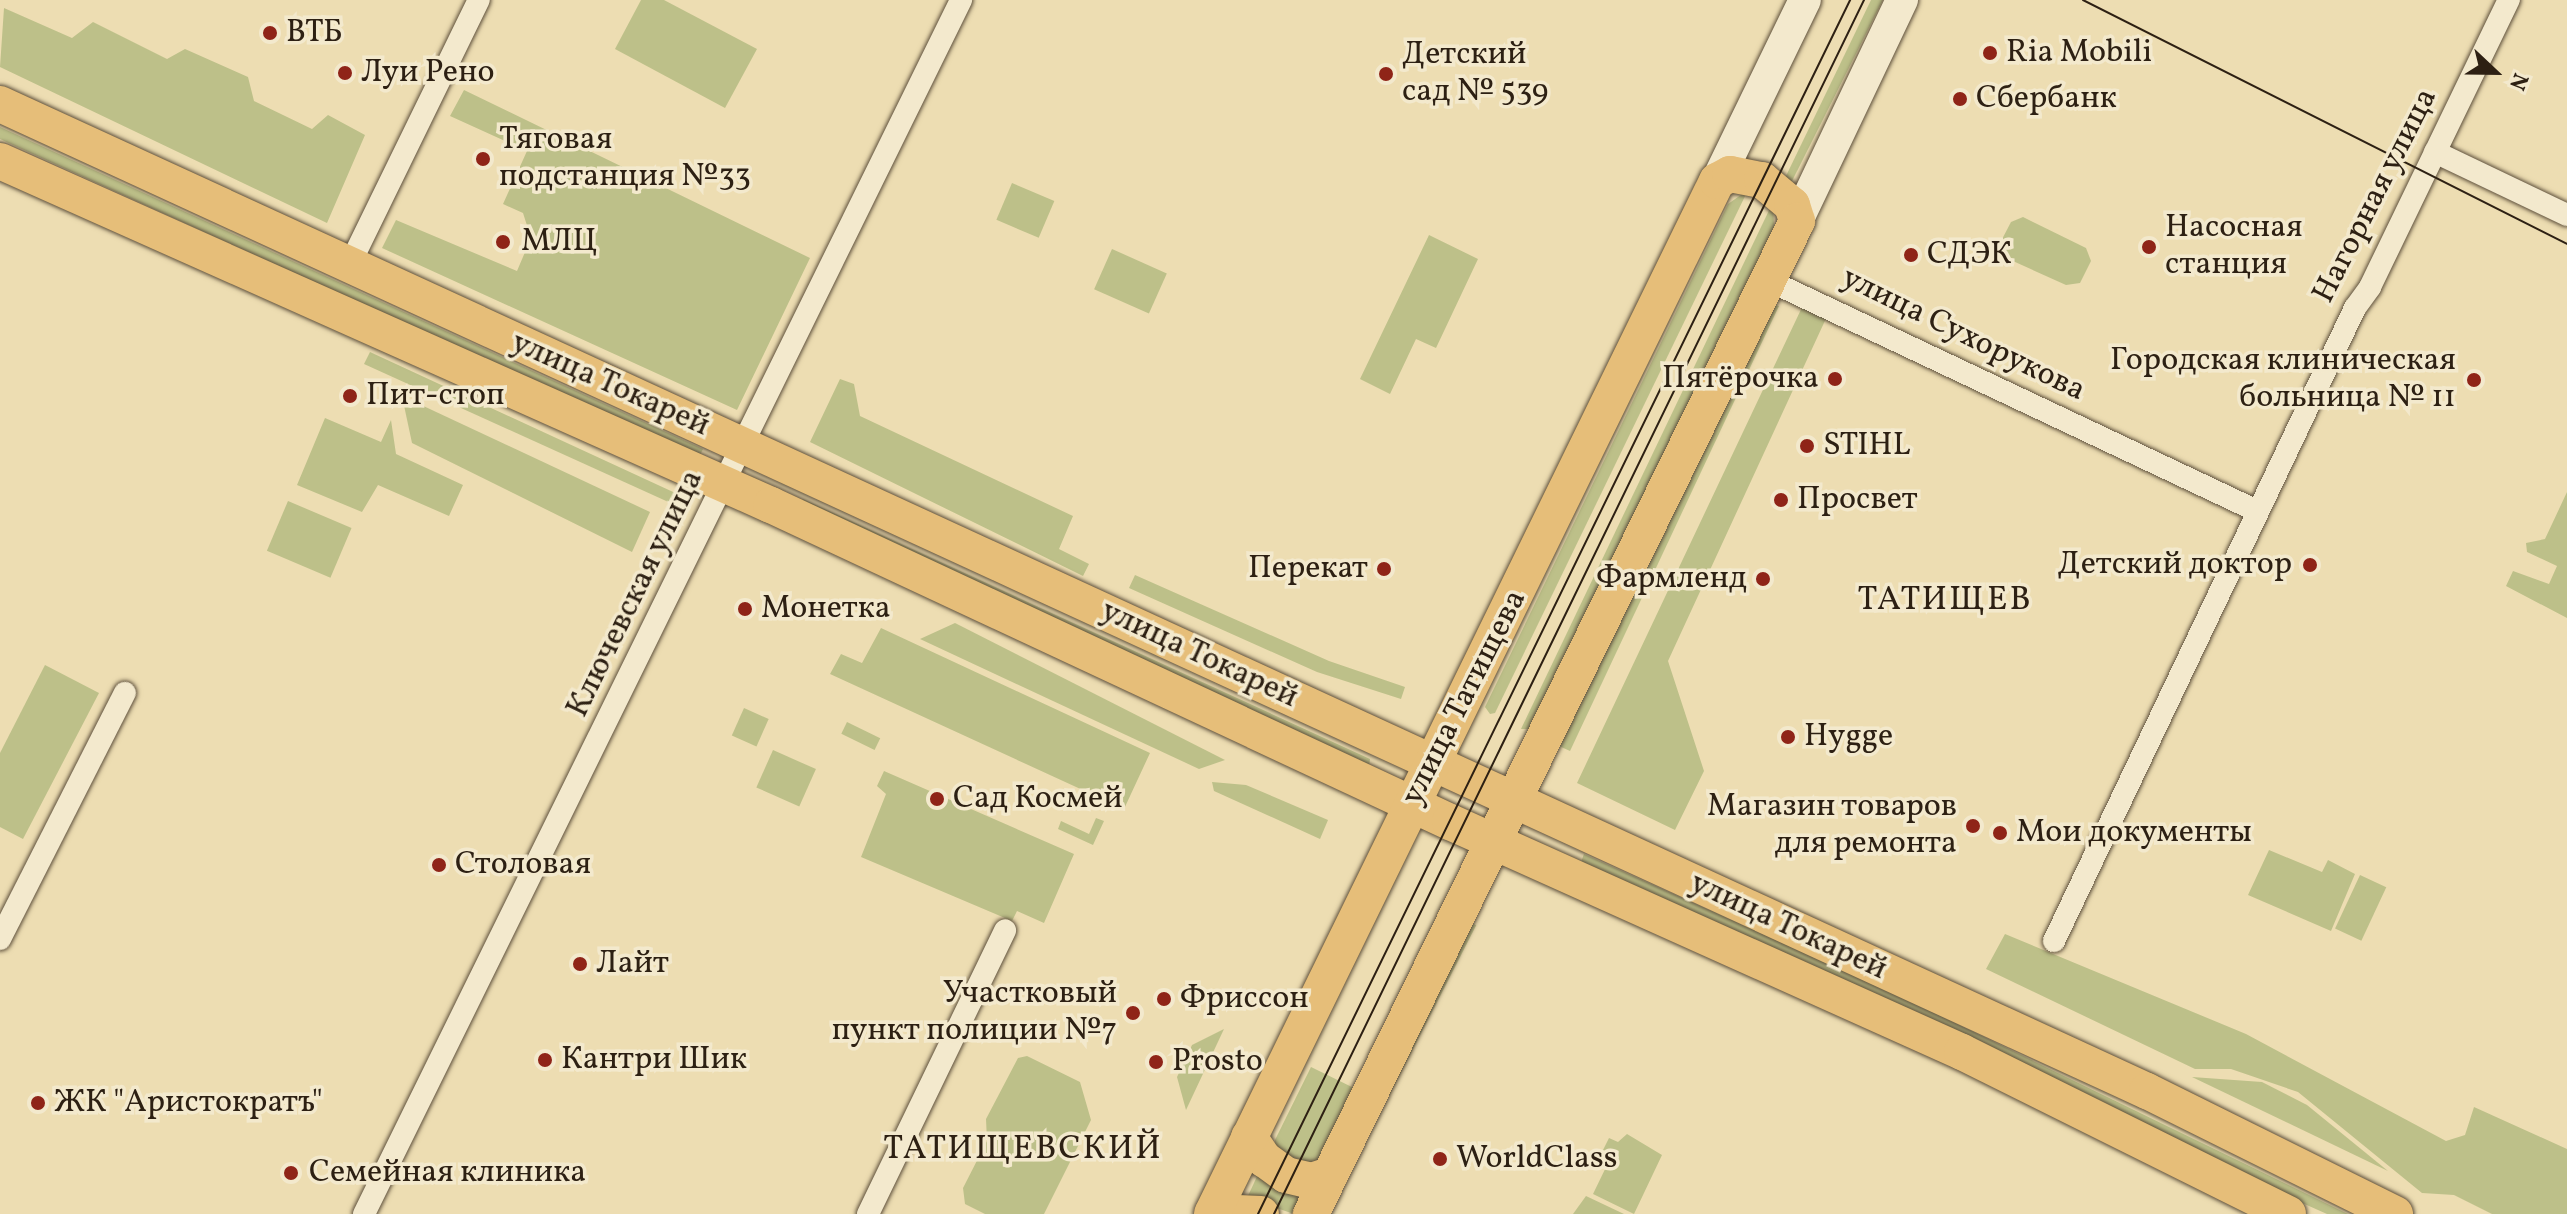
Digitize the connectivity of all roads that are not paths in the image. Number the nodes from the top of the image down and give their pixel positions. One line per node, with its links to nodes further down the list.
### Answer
1 (479, 0): 12 (street)
2 (961, 0): 14 (street, Ключевская улица)
3 (1805, 0): 9 (main road, улица Татищева)
4 (1902, 0): 11 (main road)
5 (2509, 0): 7 (street, Нагорная улица)
6 (0, 104): 12 (main road, улица Токарей)
7 (2435, 152): 10 (street); 16 (street, Нагорная улица)
8 (0, 161): 15 (main road, улица Токарей)
9 (1717, 181): 11 (main road); 18 (main road, улица Татищева)
10 (2567, 215)
11 (1797, 221): 13 (main road)
12 (349, 266): 14 (main road, улица Токарей)
13 (1770, 281): 16 (street, улица Сухорукова); 19 (main road)
14 (744, 445): 15 (street, Ключевская улица); 18 (main road, улица Токарей)
15 (724, 483): 20 (main road, улица Токарей); 28 (street, Ключевская улица)
16 (2257, 511): 24 (street, Нагорная улица)
17 (125, 693): 23 (street)
18 (1432, 762): 19 (main road, улица Токарей); 20 (main road, улица Татищева)
19 (1514, 799): 21 (main road); 33 (main road, улица Токарей)
20 (1411, 804): 21 (main road, улица Токарей); 25 (main road, улица Татищева)
21 (1492, 842): 26 (main road); 32 (main road, улица Токарей)
22 (1005, 930): 29 (street)
23 (0, 939)
24 (2054, 941)
25 (1249, 1137): 26 (main road); 27 (main road, улица Татищева)
26 (1330, 1175): 31 (main road)
27 (1212, 1213): 30 (main road)
28 (364, 1214)
29 (868, 1214)
30 (1261, 1214)
31 (1311, 1214)
32 (2288, 1214)
33 (2395, 1214)

